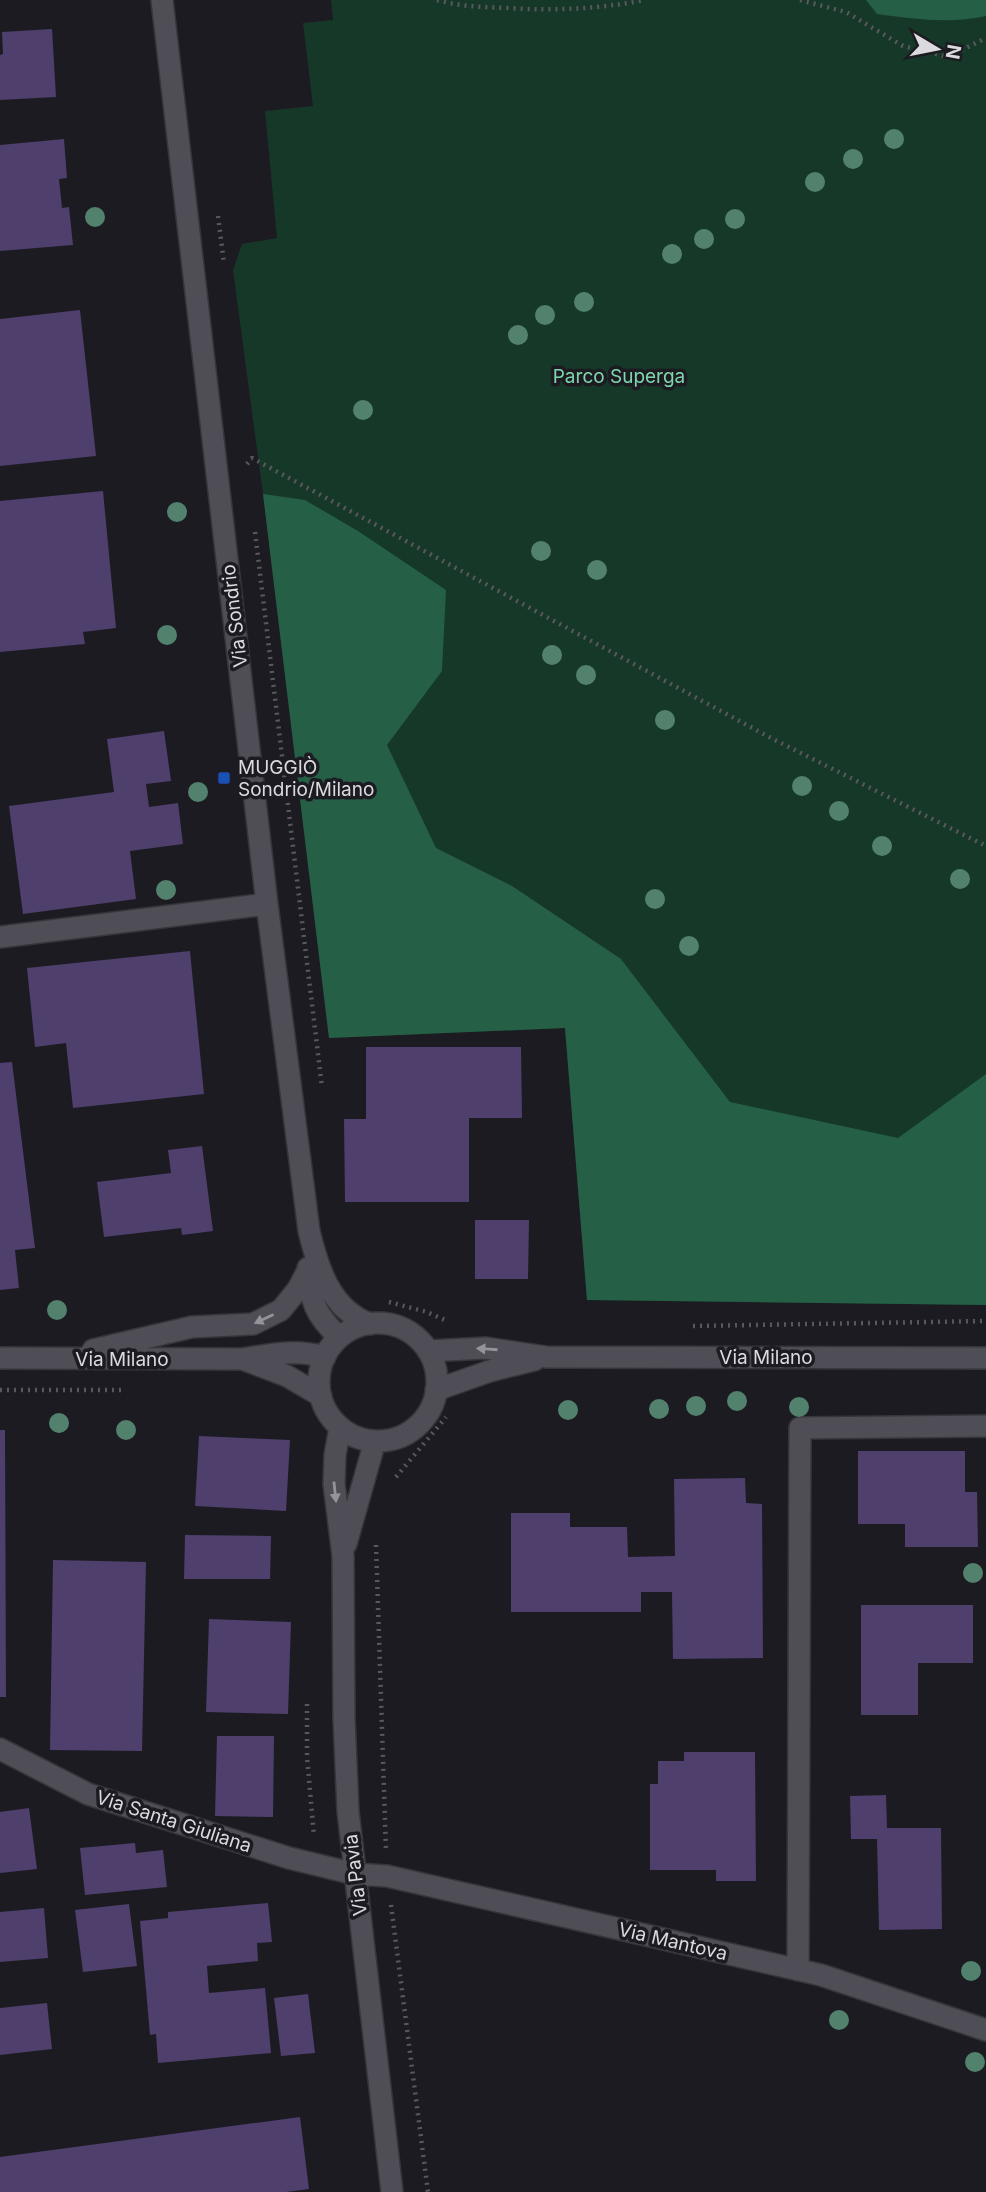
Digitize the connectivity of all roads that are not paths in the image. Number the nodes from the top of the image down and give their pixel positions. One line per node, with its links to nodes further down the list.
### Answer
1 (162, 0): 2 (street, Via Sondrio)
2 (267, 904): 3 (street); 4 (street, Via Sondrio)
3 (0, 937)
4 (309, 1231): 5 (street); 6 (street)
5 (308, 1269): 7 (street); 13 (street, one-way to 13)
6 (370, 1324): 7 (street); 8 (street)
7 (339, 1337): 9 (street)
8 (428, 1351): 10 (street, one-way to 8); 15 (street)
9 (325, 1357): 14 (street); 16 (street)
10 (546, 1357): 12 (street, Via Milano); 15 (street)
11 (0, 1358): 13 (street, Via Milano)
12 (986, 1358)
13 (57, 1359): 14 (street, Via Milano)
14 (243, 1359): 16 (street)
15 (436, 1390): 19 (street)
16 (321, 1396): 18 (street)
17 (986, 1426): 23 (street)
18 (340, 1427): 19 (street); 20 (street, Via Pavia, one-way to 20)
19 (375, 1441): 20 (street, Via Pavia)
20 (343, 1556): 22 (street, Via Pavia)
21 (0, 1749): 22 (street, Via Santa Giuliana)
22 (355, 1874): 23 (street, Via Mantova); 25 (street, Via Pavia)
23 (798, 1970): 24 (street, Via Mantova)
24 (986, 2030)
25 (392, 2192)

